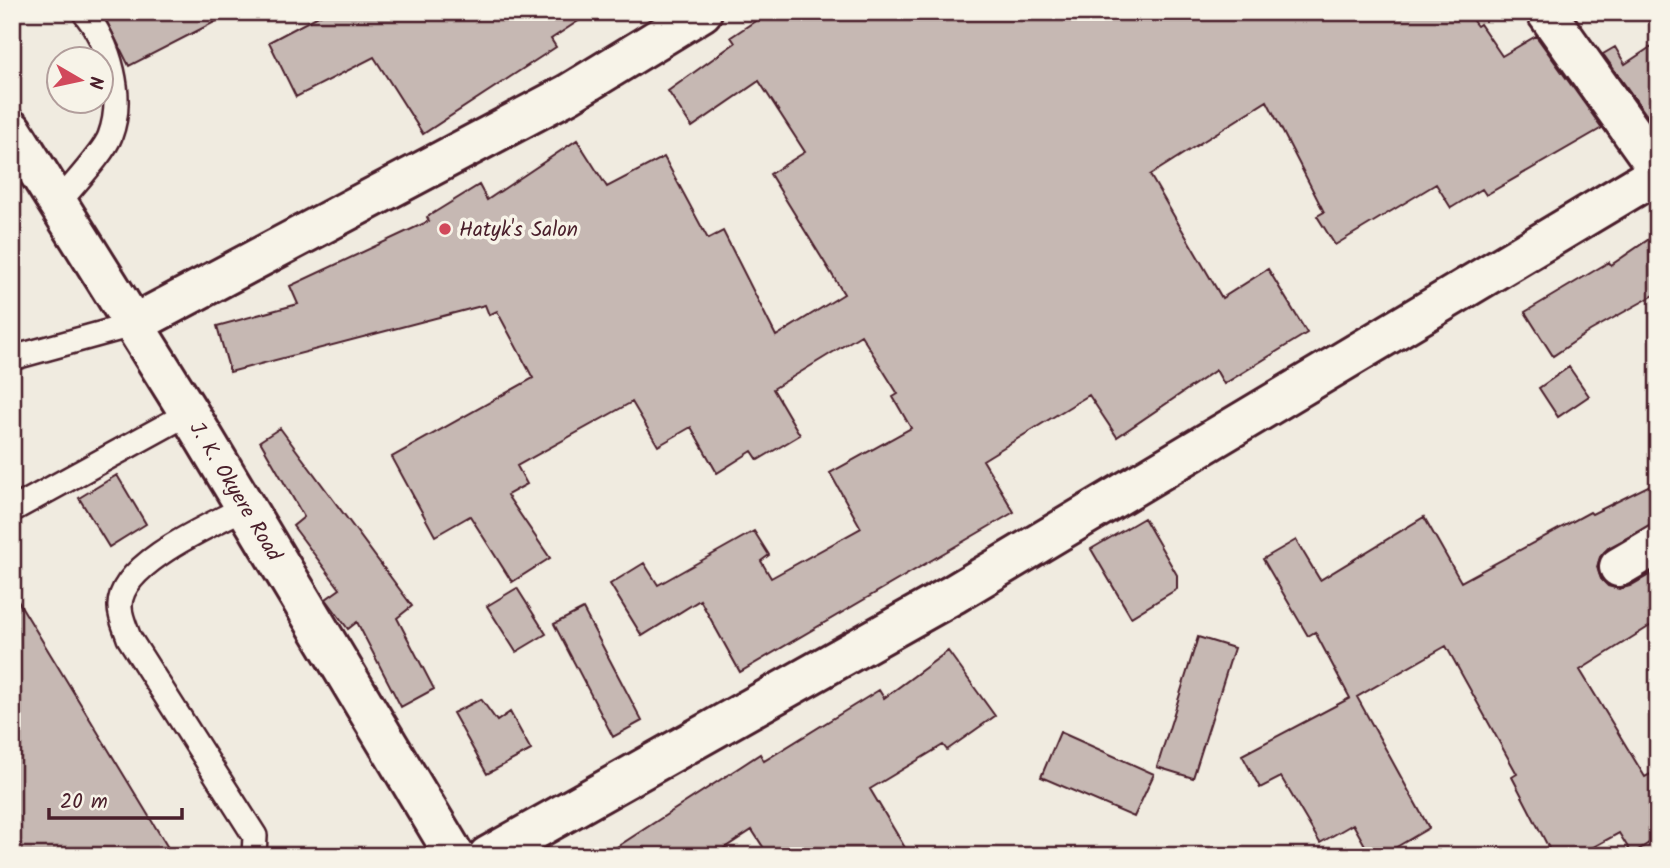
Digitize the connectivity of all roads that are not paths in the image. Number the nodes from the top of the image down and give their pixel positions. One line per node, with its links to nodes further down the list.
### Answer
1 (84, 12): 6 (lane)
2 (702, 12): 7 (street)
3 (1546, 12): 5 (street)
4 (12, 130): 6 (street, J. K. Okyere Road)
5 (1658, 171): 16 (street)
6 (57, 205): 7 (street, J. K. Okyere Road)
7 (132, 325): 8 (lane); 9 (street, J. K. Okyere Road)
8 (12, 358)
9 (189, 413): 10 (street, J. K. Okyere Road); 11 (lane)
10 (246, 507): 14 (lane); 15 (street, J. K. Okyere Road)
11 (12, 510)
12 (1658, 544): 13 (street)
13 (1619, 567)
14 (254, 856)
15 (455, 856)
16 (488, 856)

